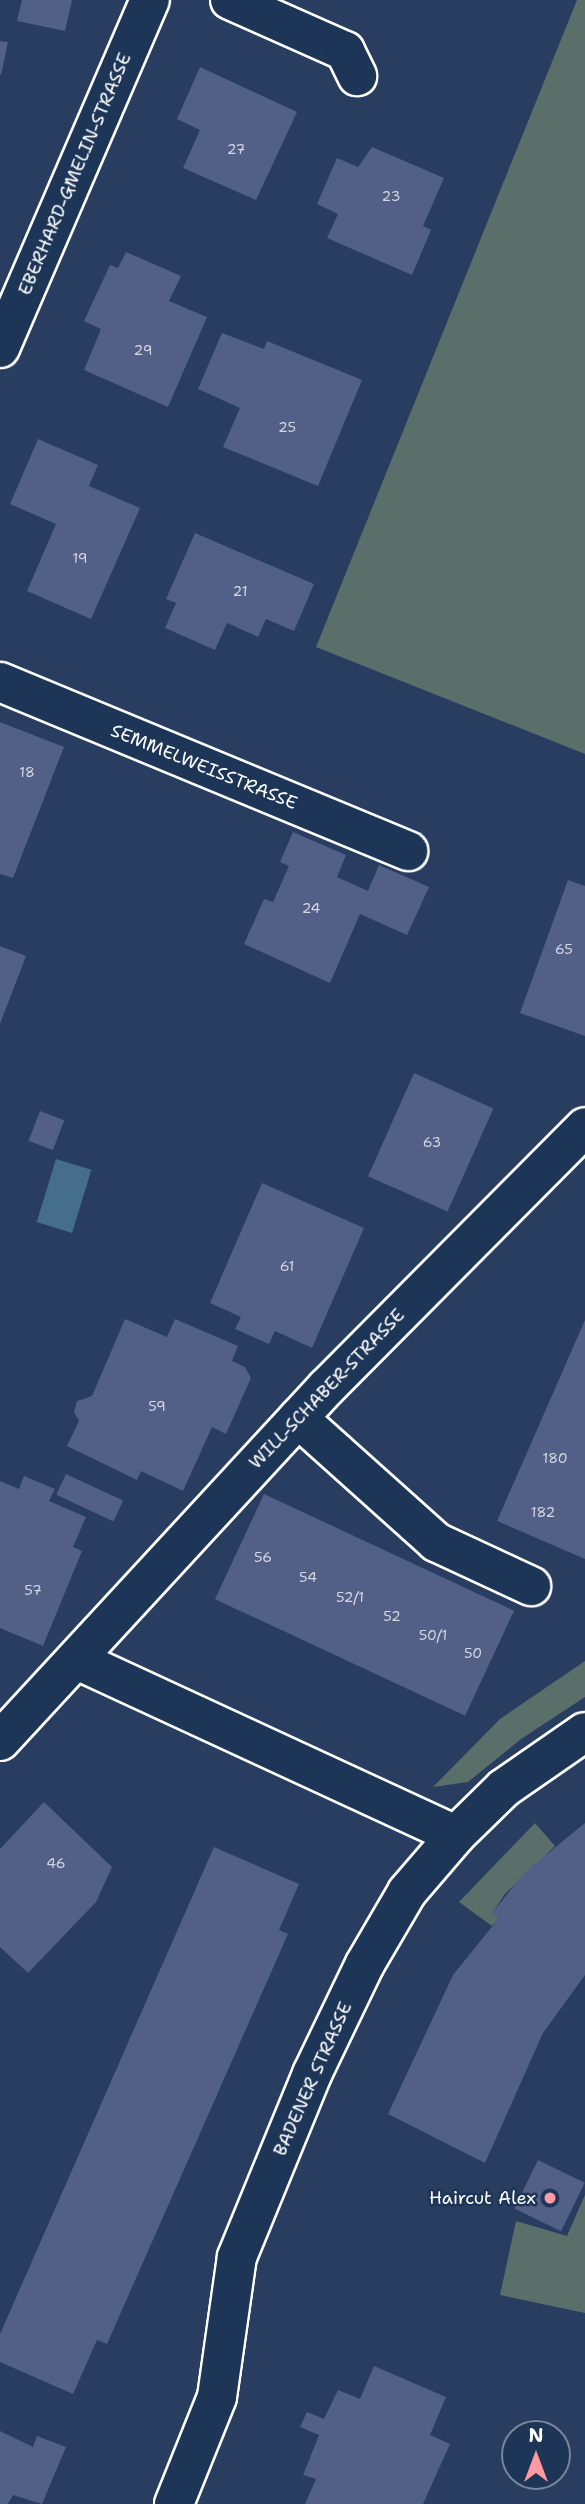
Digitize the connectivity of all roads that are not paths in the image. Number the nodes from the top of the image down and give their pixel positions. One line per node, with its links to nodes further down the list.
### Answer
1 (150, 0): 4 (street, EBERHARD-GMELIN-STRASSE)
2 (230, 0): 3 (street)
3 (357, 76)
4 (0, 348)
5 (0, 682): 6 (street, SEMMELWEISSTRASSE)
6 (408, 851)
7 (585, 1126): 8 (street, WILL-SCHABER-STRASSE)
8 (298, 1418): 9 (street); 10 (street, WILL-SCHABER-STRASSE)
9 (531, 1586)
10 (77, 1660): 12 (street, WILL-SCHABER-STRASSE); 13 (street)
11 (585, 1732): 13 (street, BADENER STRASSE)
12 (0, 1741)
13 (456, 1835): 14 (street, BADENER STRASSE)
14 (174, 2504)

